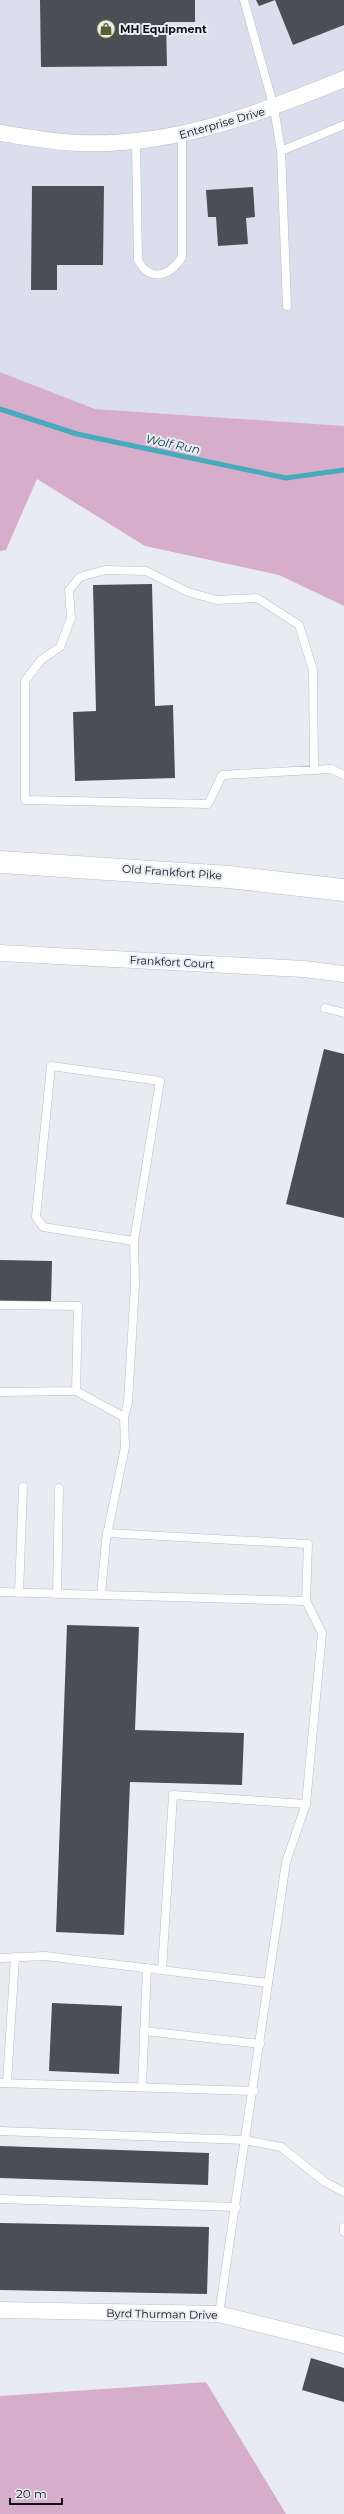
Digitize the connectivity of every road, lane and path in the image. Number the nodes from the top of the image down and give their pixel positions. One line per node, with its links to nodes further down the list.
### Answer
1 (244, 0): 3 (lane)
2 (344, 79): 3 (street, Enterprise Drive)
3 (274, 108): 6 (street, Enterprise Drive); 8 (lane)
4 (344, 125): 8 (lane)
5 (0, 133): 7 (street, Enterprise Drive)
6 (182, 135): 7 (street, Enterprise Drive); 7 (lane)
7 (136, 141)
8 (281, 151): 9 (lane)
9 (287, 306)
10 (314, 770): 10 (lane); 11 (lane)
11 (344, 775)
12 (0, 862): 13 (main road, Old Frankfort Pike)
13 (344, 890)
14 (0, 953): 15 (street, Frankfort Court)
15 (344, 974)
16 (325, 1008): 17 (lane)
17 (344, 1013)
18 (134, 1241): 18 (lane); 22 (lane)
19 (0, 1305): 20 (lane)
20 (76, 1391): 21 (lane); 22 (lane)
21 (0, 1392)
22 (124, 1417): 25 (lane)
23 (23, 1487): 27 (lane)
24 (59, 1488): 28 (lane)
25 (107, 1533): 29 (lane); 30 (lane)
26 (0, 1592): 27 (lane)
27 (19, 1593): 28 (lane)
28 (57, 1594): 29 (lane)
29 (101, 1595): 30 (lane)
30 (306, 1601): 31 (lane)
31 (306, 1804): 35 (lane); 36 (lane)
32 (15, 1957): 33 (lane); 34 (lane); 39 (lane)
33 (0, 1958)
34 (147, 1968): 35 (lane); 37 (lane)
35 (162, 1970): 36 (lane)
36 (268, 1983): 38 (lane)
37 (144, 2031): 38 (lane); 40 (lane)
38 (260, 2044): 41 (lane)
39 (4, 2083): 40 (lane)
40 (142, 2087): 41 (lane)
41 (254, 2091): 43 (lane)
42 (0, 2131): 43 (lane)
43 (245, 2140): 44 (lane); 46 (lane)
44 (344, 2192)
45 (0, 2198): 46 (lane)
46 (236, 2207): 48 (lane)
47 (0, 2310): 48 (street, Byrd Thurman Drive)
48 (219, 2314): 49 (street, Byrd Thurman Drive)
49 (344, 2344)

